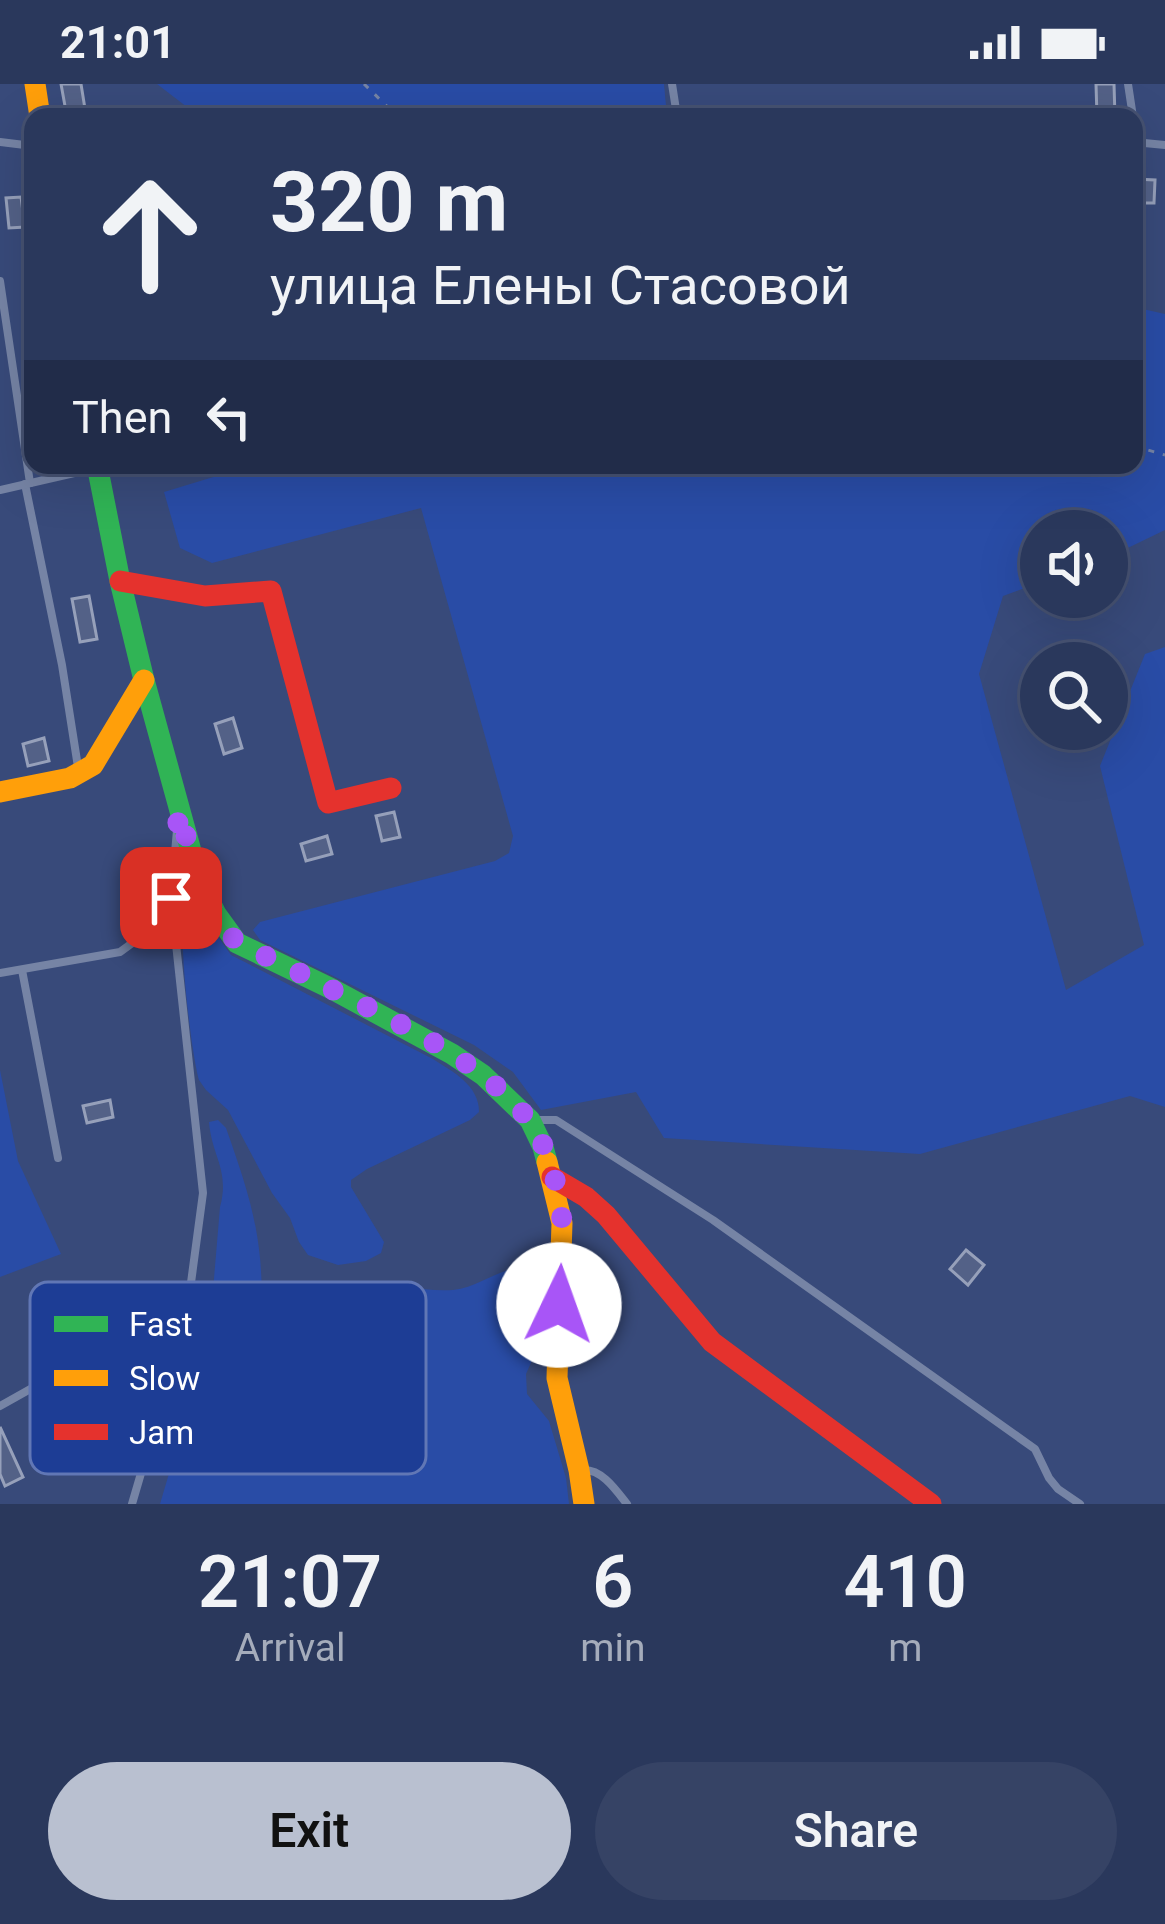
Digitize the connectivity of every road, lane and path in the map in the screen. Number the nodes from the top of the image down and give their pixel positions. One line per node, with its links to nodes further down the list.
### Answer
1 (364, 84): 2 (path)
2 (389, 108)
3 (0, 281): 4 (lane)
4 (24, 455)
5 (27, 474): 8 (lane)
6 (66, 474): 8 (lane)
7 (99, 474): 10 (main road)
8 (28, 484): 9 (lane); 12 (lane)
9 (0, 490)
10 (120, 581): 11 (main road); 13 (main road)
11 (144, 680): 12 (main road); 15 (main road)
12 (79, 775): 14 (main road)
13 (391, 788)
14 (0, 792)
15 (179, 811): 16 (lane); 19 (main road)
16 (171, 898): 17 (lane); 22 (lane)
17 (22, 970): 18 (lane); 20 (lane)
18 (0, 974)
19 (530, 1120): 21 (main road); 31 (lane)
20 (58, 1158)
21 (552, 1177): 25 (main road); 30 (main road)
22 (191, 1282)
23 (30, 1389): 24 (lane)
24 (0, 1406)
25 (579, 1470): 28 (main road); 29 (lane)
26 (140, 1474): 27 (lane)
27 (131, 1504)
28 (584, 1504)
29 (627, 1504)
30 (931, 1504)
31 (1080, 1504)

